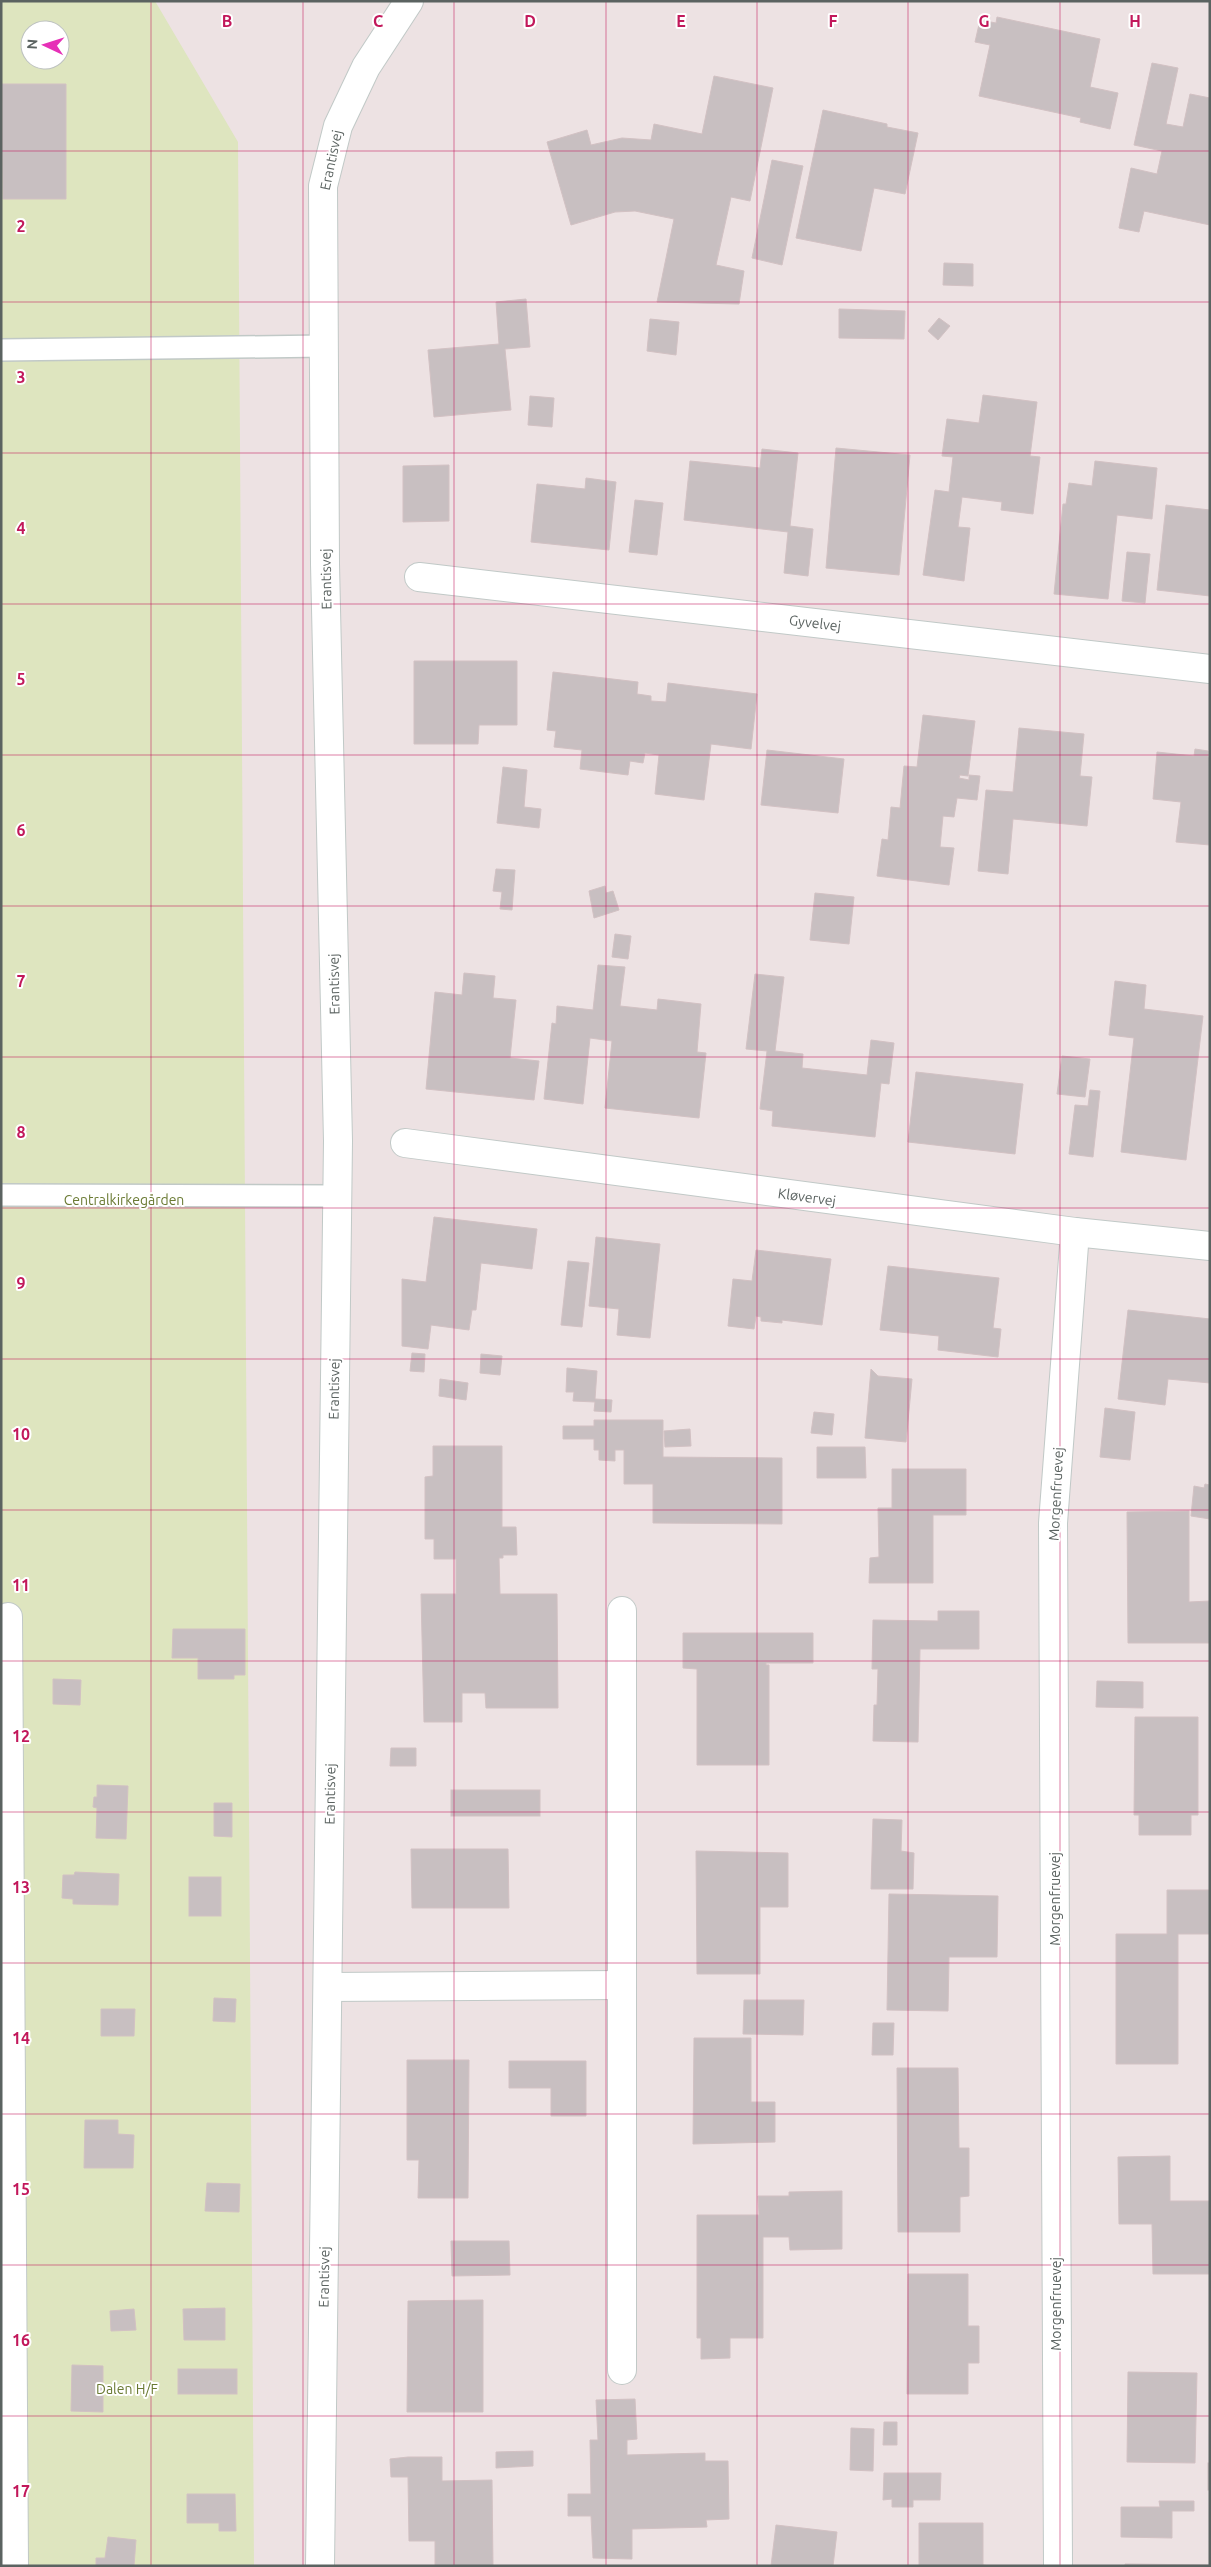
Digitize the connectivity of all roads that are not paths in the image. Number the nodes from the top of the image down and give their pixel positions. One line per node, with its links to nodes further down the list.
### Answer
1 (409, 1): 2 (street, Erantisvej)
2 (324, 346): 3 (lane); 8 (street, Erantisvej)
3 (1, 350)
4 (419, 576): 5 (street, Gyvelvej)
5 (1210, 669)
6 (405, 1143): 9 (street, Kløvervej)
7 (1, 1195): 8 (lane)
8 (336, 1196): 14 (street, Erantisvej)
9 (1075, 1232): 10 (street, Kløvervej); 18 (street, Morgenfruevej)
10 (1210, 1246)
11 (622, 1610): 13 (street)
12 (8, 1618): 16 (street)
13 (622, 1986): 14 (street); 15 (street)
14 (328, 1988): 17 (street, Erantisvej)
15 (622, 2370)
16 (14, 2566)
17 (320, 2566)
18 (1058, 2566)

